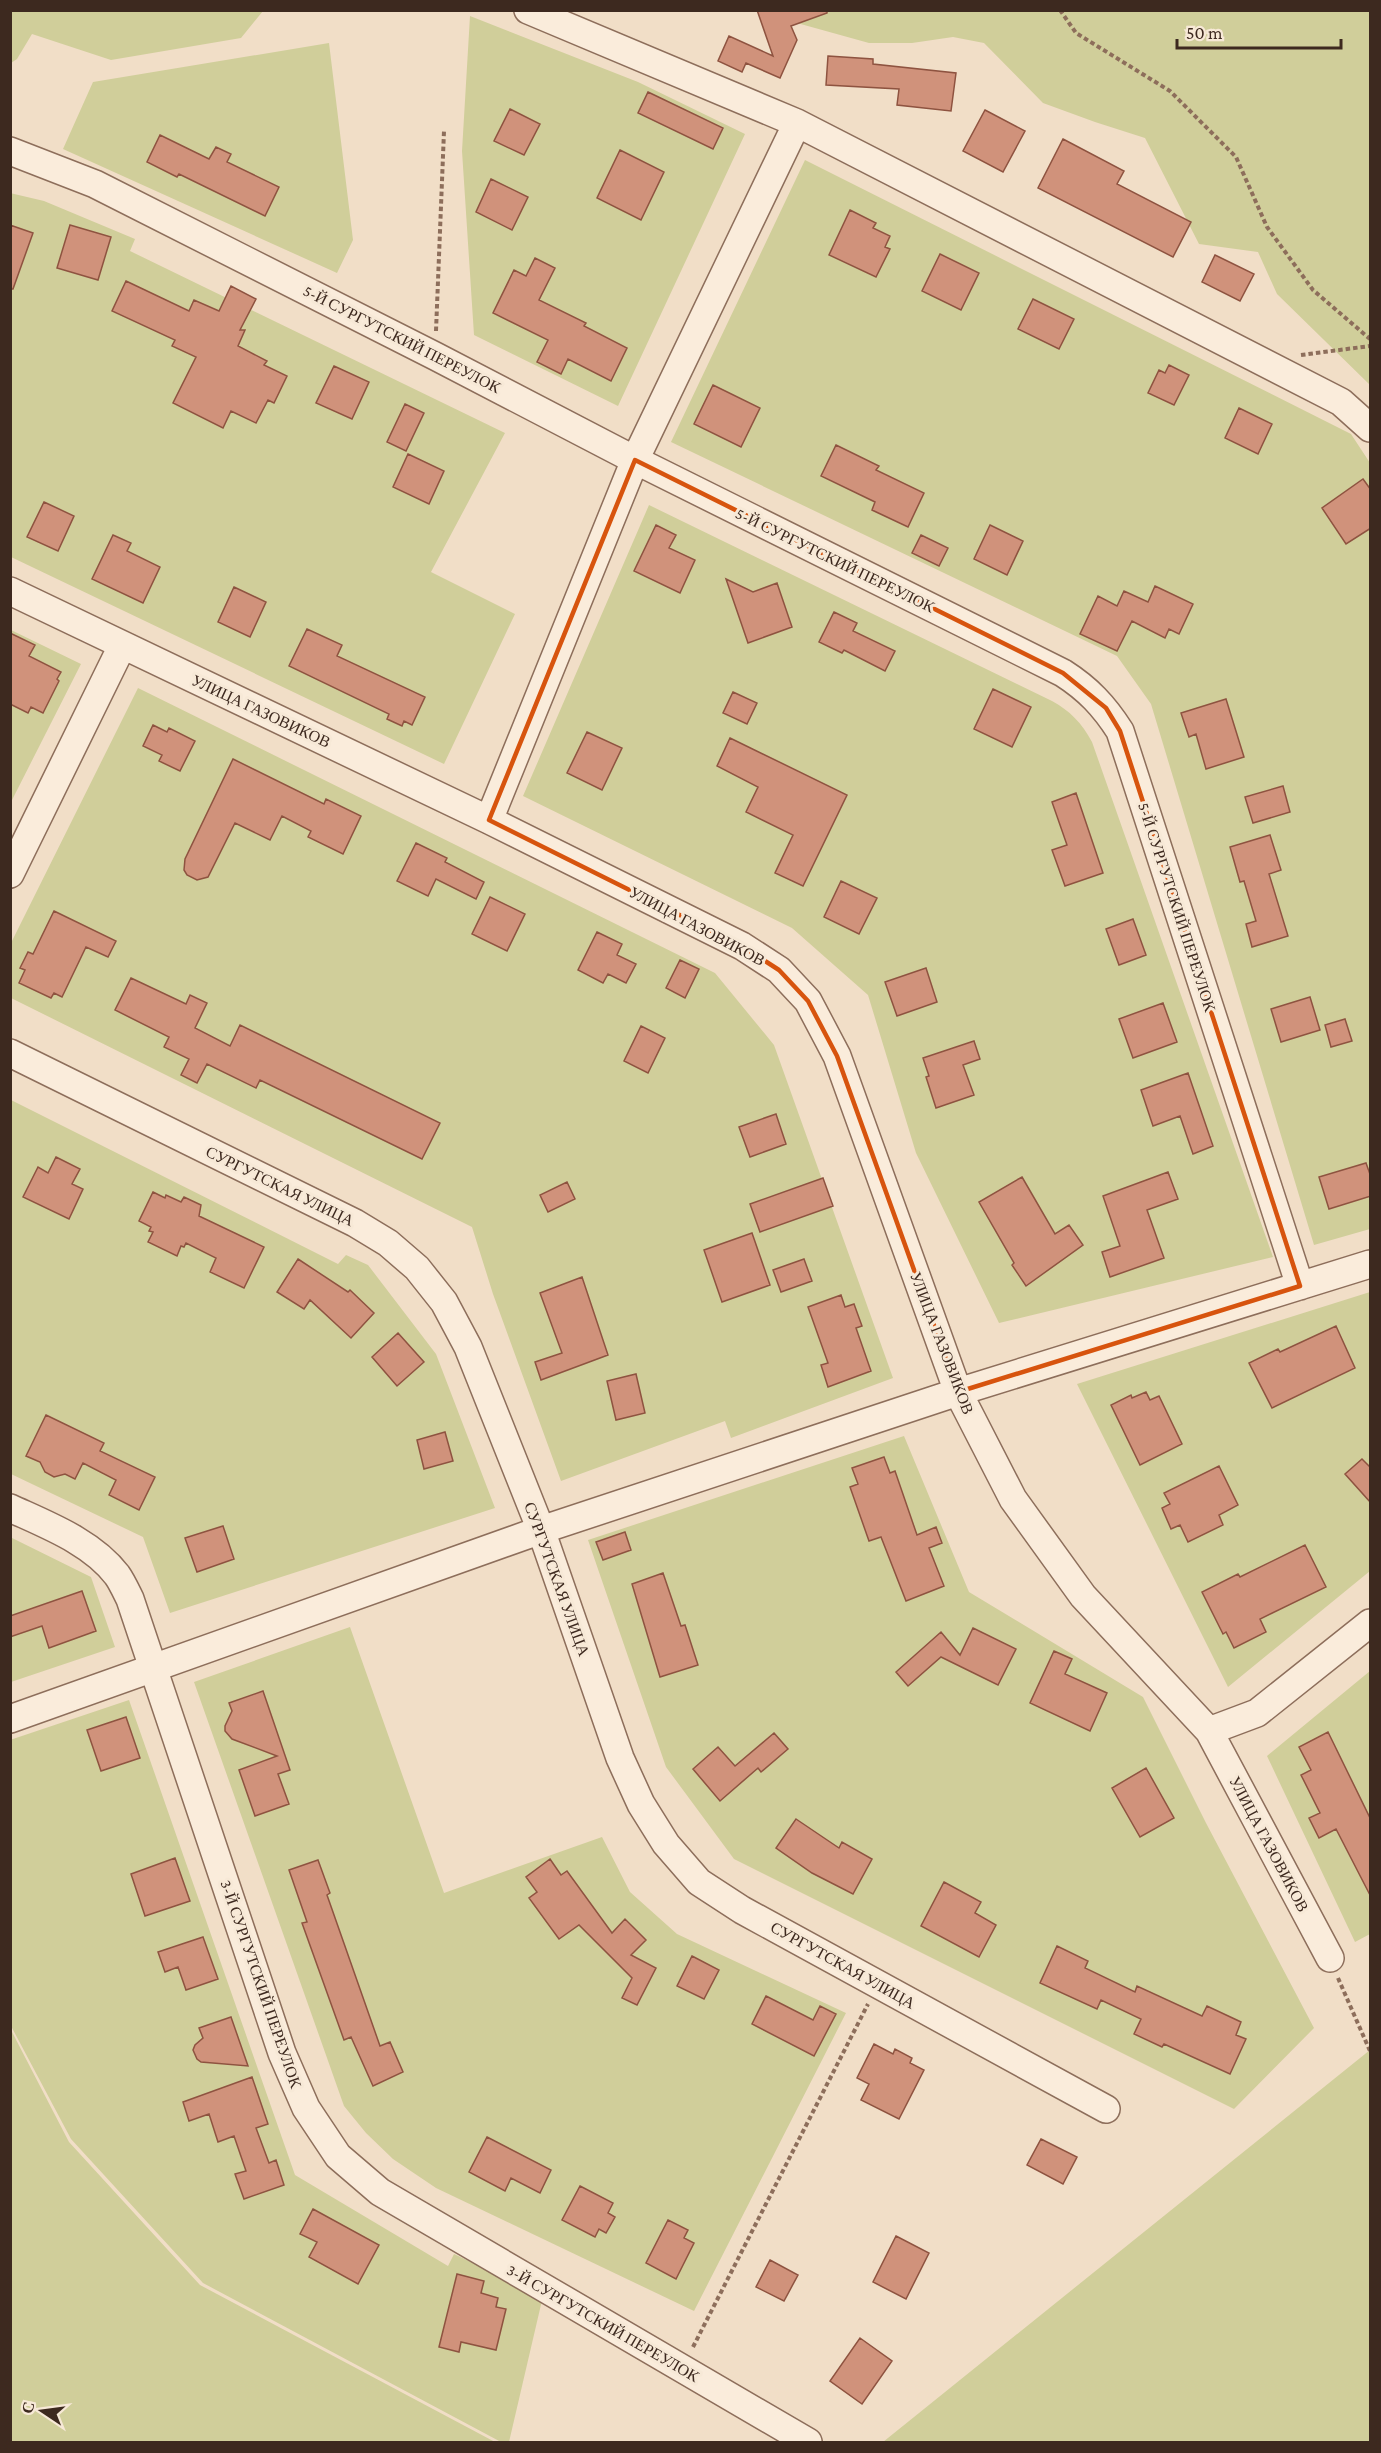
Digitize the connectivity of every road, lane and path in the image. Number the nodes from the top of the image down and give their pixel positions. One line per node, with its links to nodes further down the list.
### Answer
1 (528, 10): 3 (street)
2 (1060, 10): 6 (path)
3 (796, 123): 9 (street); 11 (street)
4 (444, 131): 8 (path)
5 (10, 151): 8 (street, 5-Й СУРГУТСКИЙ ПЕРЕУЛОК)
6 (1371, 339)
7 (1371, 346): 9 (path)
8 (435, 356): 11 (street, 5-Й СУРГУТСКИЙ ПЕРЕУЛОК)
9 (1259, 360): 10 (street)
10 (1371, 428)
11 (635, 460): 14 (street); 18 (street, 5-Й СУРГУТСКИЙ ПЕРЕУЛОК)
12 (10, 591): 13 (street, УЛИЦА ГАЗОВИКОВ)
13 (122, 646): 14 (street, УЛИЦА ГАЗОВИКОВ); 15 (street)
14 (489, 820): 19 (street, УЛИЦА ГАЗОВИКОВ)
15 (10, 874)
16 (10, 1053): 21 (street, СУРГУТСКАЯ УЛИЦА)
17 (1371, 1264): 18 (street)
18 (1300, 1286): 19 (street)
19 (958, 1392): 21 (street); 25 (street, УЛИЦА ГАЗОВИКОВ)
20 (10, 1508): 23 (street, 3-Й СУРГУТСКИЙ ПЕРЕУЛОК)
21 (541, 1530): 23 (street); 27 (street, СУРГУТСКАЯ УЛИЦА)
22 (1371, 1623): 25 (street)
23 (154, 1668): 24 (street); 30 (street, 3-Й СУРГУТСКИЙ ПЕРЕУЛОК)
24 (10, 1719)
25 (1209, 1731): 26 (street, УЛИЦА ГАЗОВИКОВ)
26 (1330, 1958): 28 (path)
27 (878, 1984): 29 (street, СУРГУТСКАЯ УЛИЦА); 30 (path)
28 (1371, 2051)
29 (1106, 2109)
30 (682, 2369): 31 (street, 3-Й СУРГУТСКИЙ ПЕРЕУЛОК)
31 (808, 2442)

